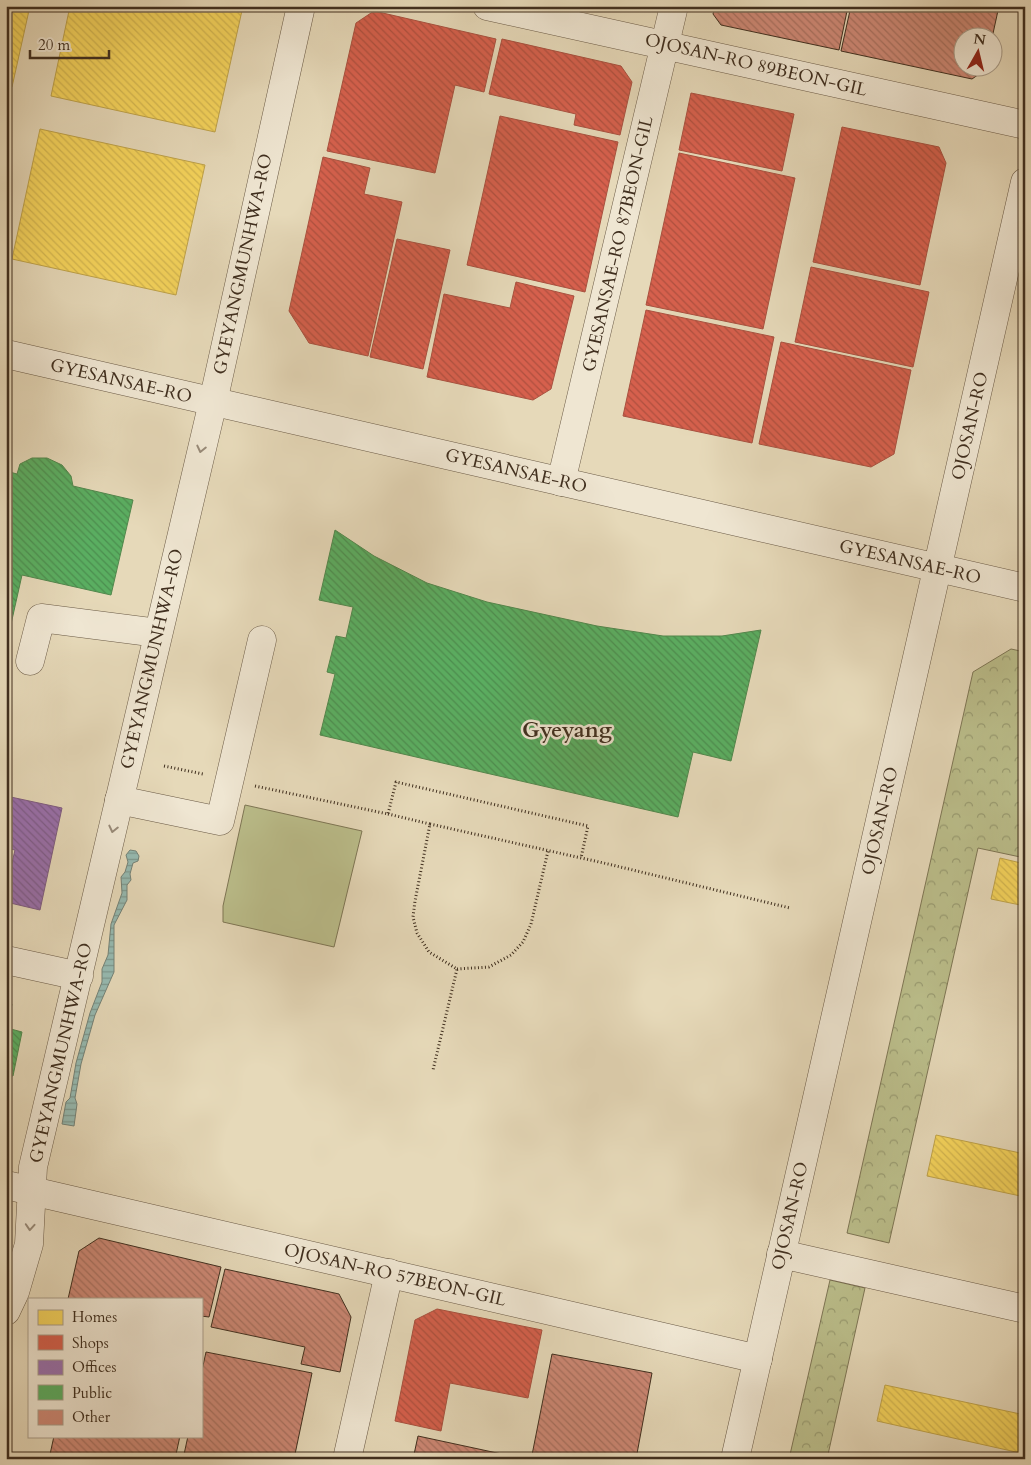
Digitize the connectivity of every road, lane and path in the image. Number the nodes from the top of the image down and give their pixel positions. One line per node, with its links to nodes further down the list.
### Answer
1 (301, 6): 8 (street, GYEYANGMUNHWA-RO)
2 (487, 6): 4 (street, OJOSAN-RO 89BEON-GIL)
3 (674, 6): 4 (street, GYESANSAE-RO 87BEON-GIL)
4 (665, 45): 5 (street, OJOSAN-RO 89BEON-GIL); 9 (street, GYESANSAE-RO 87BEON-GIL)
5 (1025, 125)
6 (1025, 182): 10 (street, OJOSAN-RO)
7 (6, 354): 8 (street, GYESANSAE-RO)
8 (213, 402): 9 (street, GYESANSAE-RO); 12 (street, GYEYANGMUNHWA-RO, one-way to 12)
9 (561, 482): 10 (street, GYESANSAE-RO)
10 (937, 568): 11 (street, GYESANSAE-RO); 29 (street, OJOSAN-RO)
11 (1025, 588)
12 (158, 633): 14 (street); 17 (street, GYEYANGMUNHWA-RO)
13 (262, 640): 16 (street)
14 (30, 662)
15 (164, 766): 16 (path)
16 (229, 780): 17 (street); 18 (path)
17 (120, 800): 25 (street, GYEYANGMUNHWA-RO, one-way to 25)
18 (388, 814): 19 (path); 21 (path)
19 (430, 824): 20 (path); 24 (path)
20 (548, 851): 21 (path); 24 (path)
21 (581, 858): 22 (path)
22 (790, 908)
23 (6, 960): 25 (street)
24 (457, 969): 26 (path)
25 (79, 976): 28 (street, GYEYANGMUNHWA-RO)
26 (433, 1070)
27 (6, 1185): 28 (street, OJOSAN-RO 57BEON-GIL)
28 (32, 1190): 30 (street, OJOSAN-RO 57BEON-GIL); 32 (street, GYEYANGMUNHWA-RO, one-way to 32)
29 (781, 1254): 31 (street); 33 (street, OJOSAN-RO)
30 (389, 1273): 33 (street, OJOSAN-RO 57BEON-GIL); 34 (street)
31 (1025, 1308)
32 (6, 1311)
33 (758, 1359): 35 (street, OJOSAN-RO)
34 (347, 1459)
35 (735, 1459)

